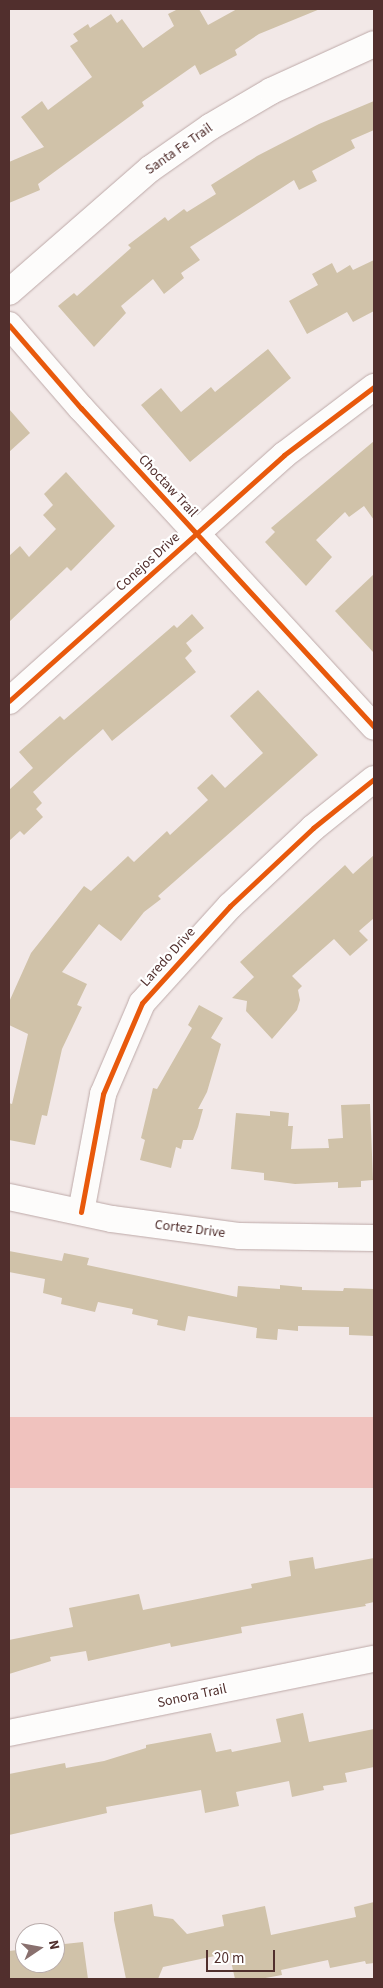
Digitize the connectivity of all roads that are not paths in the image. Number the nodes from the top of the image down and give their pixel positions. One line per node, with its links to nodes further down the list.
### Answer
1 (374, 44): 2 (street, Santa Fe Trail)
2 (9, 292)
3 (9, 325): 5 (street, Choctaw Trail)
4 (374, 387): 5 (street, Conejos Drive)
5 (196, 534): 6 (street, Conejos Drive); 7 (street, Choctaw Trail)
6 (9, 701)
7 (374, 727)
8 (374, 779): 10 (street, Laredo Drive)
9 (9, 1196): 10 (street, Cortez Drive)
10 (81, 1212): 11 (street, Cortez Drive)
11 (374, 1238)
12 (374, 1659): 13 (street, Sonora Trail)
13 (9, 1733)

